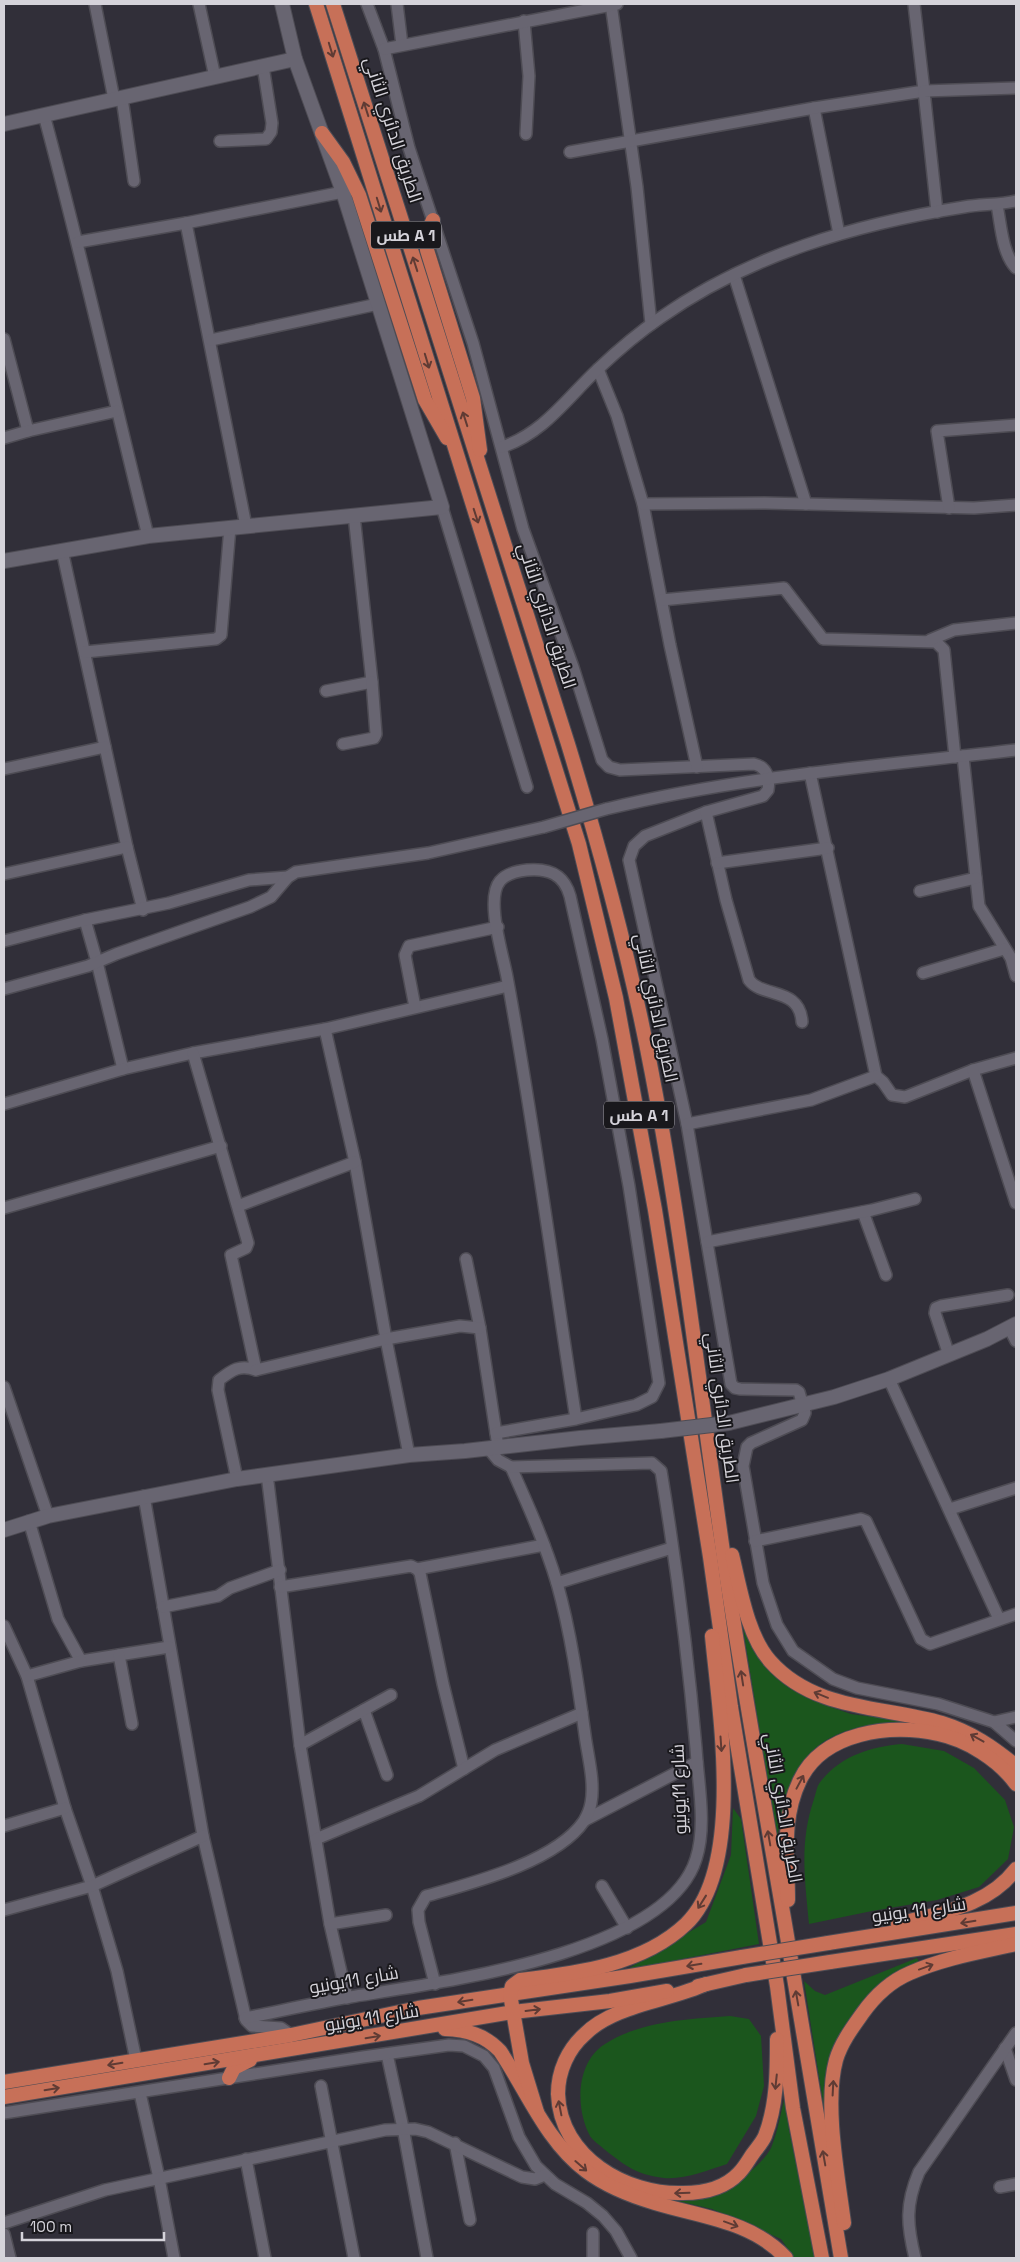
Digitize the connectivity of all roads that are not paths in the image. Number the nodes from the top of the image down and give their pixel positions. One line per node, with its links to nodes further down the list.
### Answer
1 (95, 4): 18 (street)
2 (199, 4): 15 (street)
3 (282, 4): 13 (street)
4 (316, 4): 47 (highway, الطريق الدائري الثاني / طس A 1, one-way to 47)
5 (333, 4): 49 (highway, الطريق الدائري الثاني / طس A 1, one-way to 5)
6 (367, 4): 12 (street)
7 (397, 4): 11 (street)
8 (613, 4): 10 (street); 25 (street)
9 (914, 4): 17 (street)
10 (524, 21): 11 (street); 23 (street)
11 (402, 45): 12 (street)
12 (384, 49): 32 (street)
13 (295, 59): 14 (street); 22 (street)
14 (264, 66): 15 (street); 24 (street)
15 (215, 77): 18 (street)
16 (1016, 88): 17 (street)
17 (924, 91): 19 (street); 31 (street)
18 (118, 99): 20 (street); 27 (street)
19 (814, 108): 25 (street); 34 (street)
20 (44, 115): 21 (street); 35 (street)
21 (4, 124)
22 (322, 133): 28 (street); 47 (highway)
23 (526, 134)
24 (220, 141)
25 (631, 141): 26 (street); 39 (street)
26 (570, 152)
27 (134, 181)
28 (343, 192): 33 (street); 38 (street)
29 (1016, 201): 30 (street)
30 (998, 205): 31 (street); 36 (street)
31 (937, 212): 34 (street)
32 (433, 220): 48 (street); 49 (highway)
33 (186, 223): 35 (street); 41 (street)
34 (840, 234): 37 (street)
35 (78, 242): 43 (street)
36 (1016, 268)
37 (734, 275): 39 (street); 51 (street)
38 (378, 304): 41 (street); 53 (street)
39 (651, 324): 42 (street)
40 (4, 338): 45 (street)
41 (211, 340): 56 (street)
42 (598, 369): 48 (street); 50 (street)
43 (117, 411): 45 (street); 58 (street)
44 (1016, 426): 54 (street)
45 (28, 431): 46 (street)
46 (4, 438)
47 (454, 447): 135 (highway, الطريق الدائري الثاني / طس A 1, one-way to 135)
48 (502, 447): 71 (street)
49 (479, 465): 126 (highway, الطريق الدائري الثاني / طس A 1)
50 (643, 504): 51 (street); 61 (street)
51 (806, 504): 54 (street)
52 (1016, 505): 54 (street)
53 (442, 506): 55 (street); 75 (street)
54 (949, 508)
55 (354, 515): 56 (street); 65 (street)
56 (246, 526): 57 (street)
57 (230, 528): 58 (street); 64 (street)
58 (148, 536): 59 (street)
59 (62, 550): 60 (street); 64 (street)
60 (4, 561)
61 (662, 600): 63 (street); 71 (street)
62 (1016, 623): 63 (street)
63 (930, 640): 70 (street)
64 (85, 652): 68 (street)
65 (372, 682): 66 (street); 67 (street)
66 (326, 691)
67 (343, 744)
68 (105, 747): 72 (street); 77 (street)
69 (1016, 750): 70 (street)
70 (959, 757): 73 (street); 82 (street)
71 (697, 767): 74 (street)
72 (4, 769)
73 (810, 773): 74 (street); 78 (street)
74 (768, 778): 76 (street); 81 (street, bridge)
75 (527, 786)
76 (706, 812): 79 (street); 103 (street)
77 (127, 847): 80 (street); 84 (street)
78 (828, 848): 79 (street); 101 (street)
79 (717, 862): 95 (street)
80 (4, 874)
81 (288, 877): 84 (street); 89 (street)
82 (976, 878): 83 (street); 88 (street)
83 (920, 891)
84 (143, 910): 85 (street)
85 (85, 920): 87 (street); 89 (street)
86 (498, 927): 92 (street); 94 (street); 124 (street)
87 (4, 941)
88 (1010, 954): 90 (street); 91 (street)
89 (98, 962): 93 (street); 99 (street)
90 (923, 973)
91 (1016, 976)
92 (508, 986): 94 (street); 124 (street)
93 (4, 988)
94 (415, 1007): 96 (street)
95 (802, 1022)
96 (325, 1029): 97 (street); 105 (street)
97 (193, 1053): 99 (street); 104 (street)
98 (1016, 1058): 100 (street)
99 (123, 1069): 102 (street)
100 (973, 1070): 101 (street); 107 (street)
101 (876, 1076): 103 (street)
102 (4, 1104)
103 (687, 1124): 111 (street)
104 (221, 1146): 108 (street); 109 (street)
105 (355, 1162): 108 (street); 117 (street)
106 (915, 1198): 110 (street)
107 (1016, 1203)
108 (238, 1206): 120 (street)
109 (4, 1208)
110 (863, 1212): 111 (street); 113 (street)
111 (707, 1242): 123 (street)
112 (466, 1259): 116 (street)
113 (886, 1275)
114 (1008, 1295): 119 (street)
115 (1013, 1326): 118 (street); 119 (street)
116 (480, 1328): 117 (street); 125 (street)
117 (386, 1339): 120 (street); 127 (street)
118 (1016, 1341)
119 (949, 1355): 121 (street)
120 (256, 1370): 130 (street)
121 (890, 1379): 123 (street); 133 (street)
122 (4, 1387): 134 (street)
123 (803, 1404): 125 (street, bridge); 138 (street)
124 (576, 1419): 125 (street)
125 (494, 1443): 127 (street); 128 (street)
126 (708, 1444): 162 (highway, one-way to 126); 180 (highway, الطريق الدائري الثاني / طس A 1, one-way to 126)
127 (409, 1455): 129 (street)
128 (511, 1466): 139 (street); 140 (street, شارع 11يونيو)
129 (267, 1474): 130 (street); 142 (street)
130 (237, 1478): 132 (street)
131 (1016, 1488): 133 (street)
132 (144, 1496): 134 (street); 145 (street)
133 (950, 1509): 147 (street)
134 (48, 1516): 136 (street)
135 (703, 1520): 171 (highway, الطريق الدائري الثاني / طس A 1); 186 (highway, one-way to 186)
136 (29, 1521): 137 (street); 151 (street)
137 (4, 1530)
138 (755, 1542): 147 (street); 157 (street)
139 (544, 1545): 141 (street); 143 (street)
140 (672, 1548): 143 (street); 161 (street, شارع 11يونيو)
141 (417, 1569): 144 (street); 163 (street)
142 (280, 1570): 144 (street); 145 (street)
143 (557, 1583): 155 (street)
144 (280, 1588): 160 (street)
145 (163, 1607): 149 (street)
146 (1016, 1614): 147 (street)
147 (999, 1619)
148 (4, 1626): 152 (street)
149 (169, 1647): 150 (street); 169 (street)
150 (119, 1655): 151 (street); 158 (street)
151 (80, 1661): 152 (street)
152 (27, 1676): 166 (street)
153 (391, 1695): 154 (street)
154 (364, 1710): 160 (street); 164 (street)
155 (582, 1713): 163 (street); 167 (street)
156 (1016, 1717): 157 (street)
157 (994, 1722): 159 (street)
158 (132, 1724)
159 (1016, 1741)
160 (300, 1745): 170 (street)
161 (697, 1762): 167 (street); 179 (street, شارع 11يونيو)
162 (1016, 1766)
163 (464, 1769): 170 (street)
164 (387, 1775)
165 (1016, 1784): 180 (highway, one-way to 165)
166 (65, 1808): 168 (street); 173 (street)
167 (585, 1820): 184 (street)
168 (4, 1826)
169 (203, 1836): 173 (street); 189 (street)
170 (316, 1839): 178 (street)
171 (756, 1860): 185 (highway, one-way to 185); 225 (highway, الطريق الدائري الثاني / طس A 1)
172 (1016, 1869): 182 (highway)
173 (92, 1886): 175 (street); 196 (street)
174 (602, 1886): 179 (street)
175 (4, 1910)
176 (1016, 1914): 182 (highway, شارع 11 يونيو, one-way to 182)
177 (386, 1915): 178 (street)
178 (330, 1924): 187 (street)
179 (627, 1928): 184 (street, شارع 11يونيو)
180 (787, 1933): 226 (highway, الطريق الدائري الثاني / طس A 1, one-way to 180)
181 (1016, 1934): 185 (highway, شارع 11 يونيو, bridge)
182 (856, 1938): 186 (highway, شارع 11 يونيو, one-way to 186, bridge)
183 (1016, 1944): 227 (highway, one-way to 183)
184 (435, 1984): 187 (street, شارع 11يونيو)
185 (706, 1984): 188 (highway, شارع 11 يونيو, one-way to 185)
186 (510, 1994): 188 (highway); 192 (highway, شارع 11 يونيو, one-way to 192)
187 (347, 1998): 189 (street, شارع 11يونيو)
188 (513, 2012): 190 (highway, شارع 11 يونيو); 203 (highway)
189 (246, 2018): 192 (street)
190 (424, 2028): 195 (highway, شارع 11 يونيو, one-way to 190); 203 (highway)
191 (1016, 2033): 193 (street)
192 (291, 2035): 196 (highway, شارع 11 يونيو)
193 (1005, 2048): 198 (street); 228 (street)
194 (387, 2054): 197 (street); 205 (street); 209 (street)
195 (260, 2055): 197 (highway); 202 (highway, شارع 11 يونيو, one-way to 195)
196 (136, 2060): 199 (highway, شارع 11 يونيو, one-way to 199)
197 (229, 2078): 201 (street)
198 (1016, 2080)
199 (4, 2082)
200 (321, 2086): 206 (street)
201 (140, 2092): 204 (street); 210 (street)
202 (4, 2097)
203 (537, 2112): 224 (highway, one-way to 224)
204 (4, 2113)
205 (403, 2128): 206 (street); 207 (street); 221 (street)
206 (331, 2141): 208 (street); 220 (street)
207 (455, 2143): 209 (street); 213 (street)
208 (246, 2159): 210 (street); 219 (street)
209 (545, 2175): 223 (street)
210 (159, 2178): 214 (street); 218 (street)
211 (1016, 2184): 212 (street)
212 (1000, 2187)
213 (470, 2220)
214 (4, 2223)
215 (593, 2233): 222 (street)
216 (4, 2234): 217 (street)
217 (10, 2258)
218 (174, 2258)
219 (265, 2258)
220 (354, 2258)
221 (427, 2258)
222 (593, 2258)
223 (631, 2258)
224 (786, 2258)
225 (822, 2258)
226 (841, 2258)
227 (846, 2258)
228 (915, 2258)

